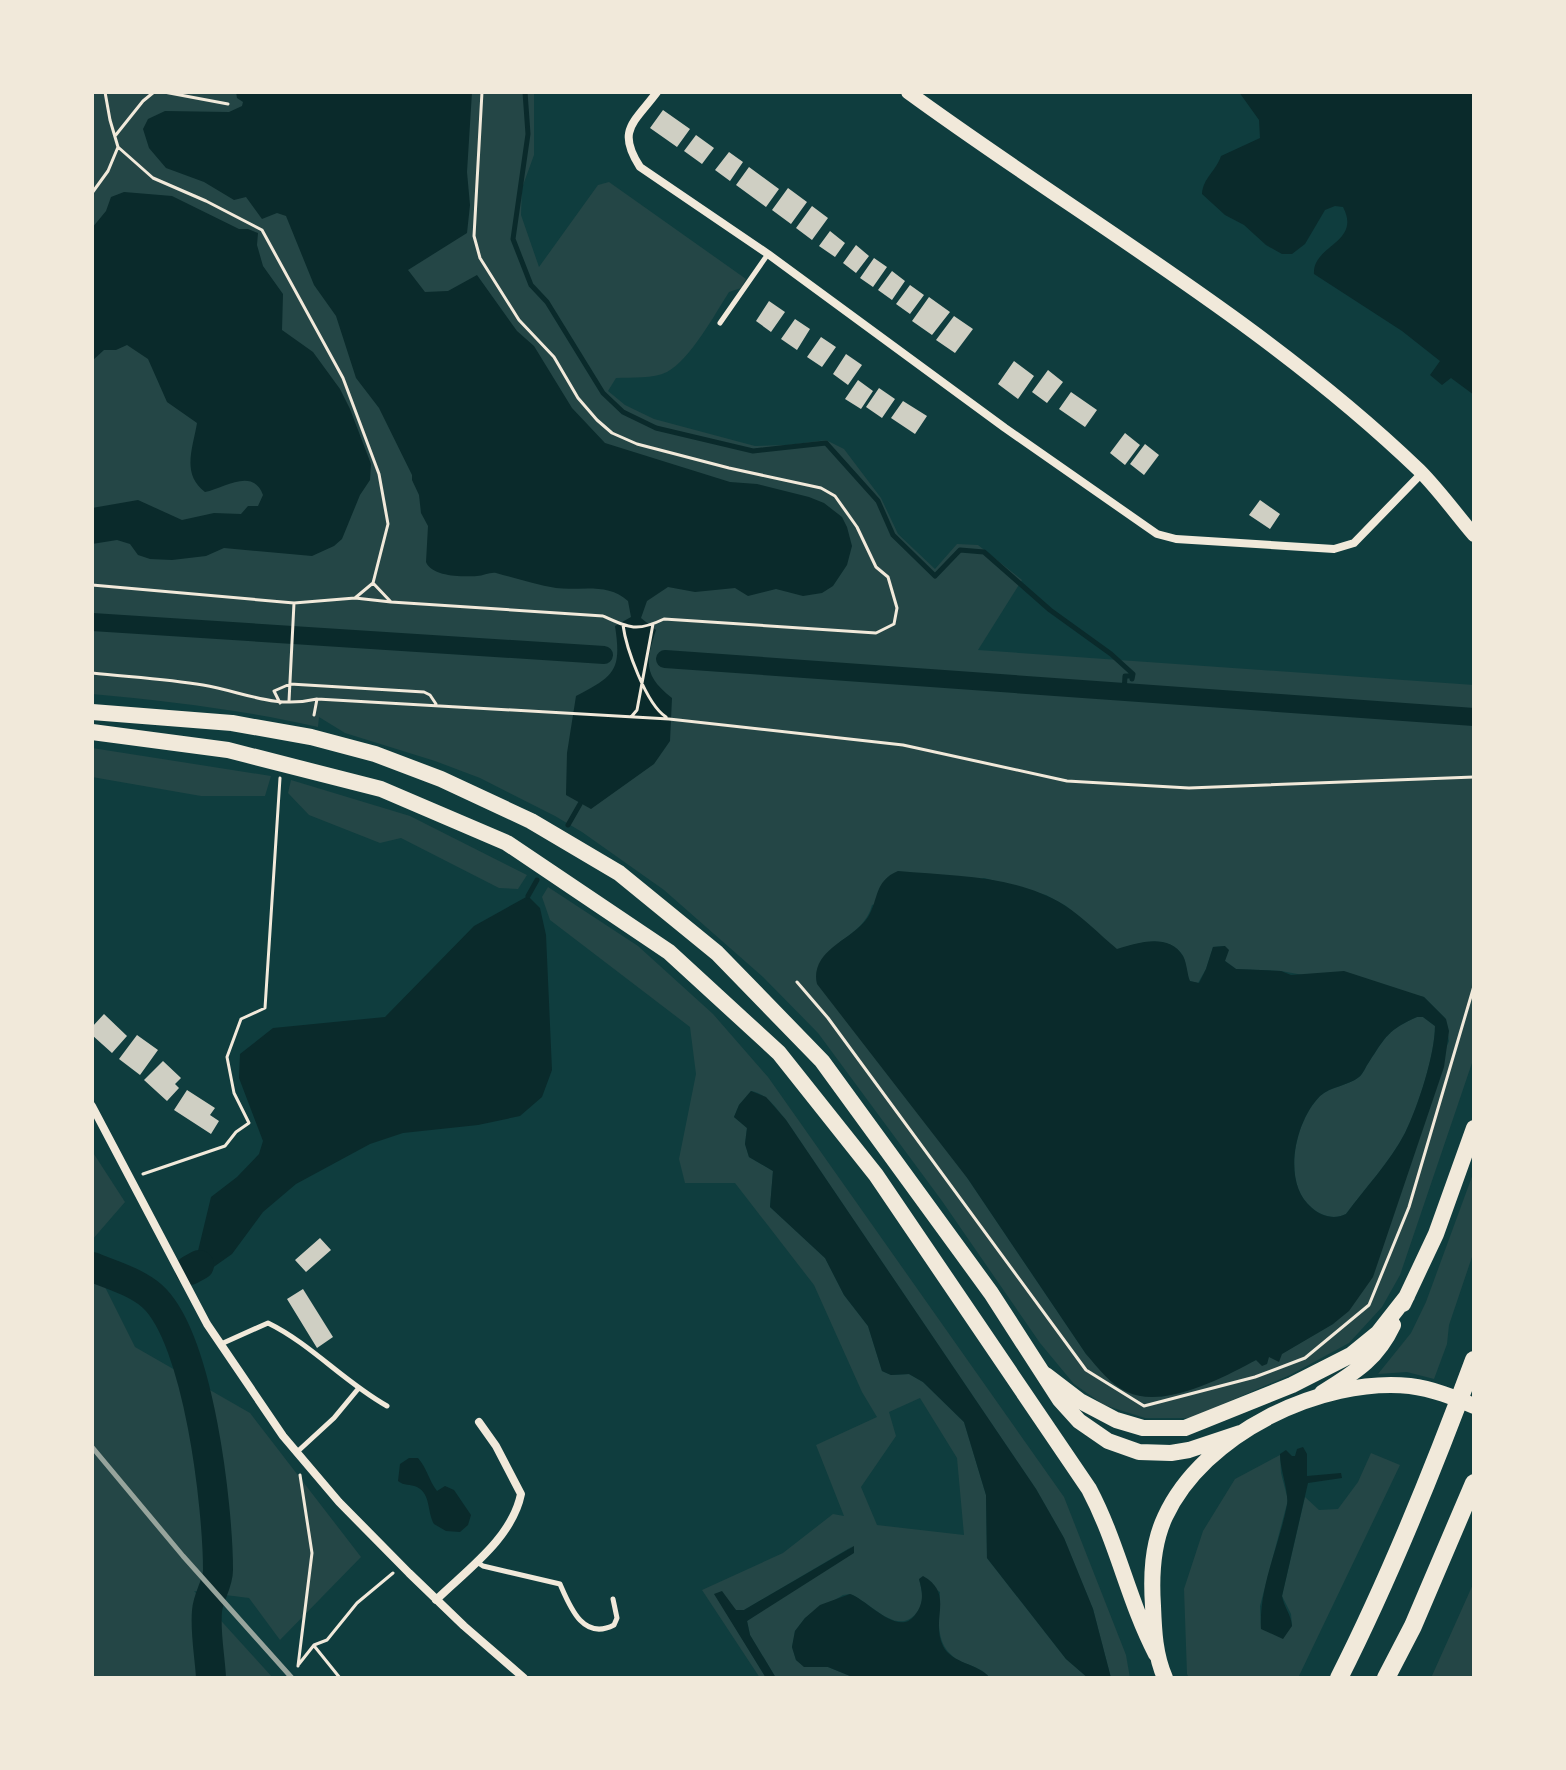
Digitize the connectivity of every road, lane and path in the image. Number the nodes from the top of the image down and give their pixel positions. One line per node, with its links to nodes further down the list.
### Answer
1 (105, 92): 8 (path)
2 (154, 92): 8 (path)
3 (164, 92): 7 (path)
4 (482, 92): 20 (path)
5 (657, 92): 11 (street)
6 (908, 92): 13 (main road)
7 (228, 104)
8 (115, 136): 9 (path)
9 (118, 147): 10 (path); 15 (path)
10 (92, 193)
11 (768, 254): 12 (lane); 13 (street)
12 (720, 323)
13 (1422, 473): 14 (main road)
14 (1474, 535)
15 (373, 583): 17 (path); 18 (path)
16 (92, 585): 19 (path)
17 (355, 598): 18 (path); 19 (path)
18 (391, 602): 21 (path)
19 (294, 603): 24 (path)
20 (653, 624): 21 (path); 23 (path)
21 (623, 625): 23 (path)
22 (92, 673): 27 (path)
23 (643, 681): 31 (path); 32 (path)
24 (290, 684): 26 (path); 27 (path); 28 (path)
25 (317, 699): 27 (path); 28 (path); 30 (path)
26 (289, 701)
27 (280, 703)
28 (437, 706): 31 (path)
29 (92, 712): 44 (main road)
30 (314, 715)
31 (631, 717): 32 (path)
32 (669, 719): 34 (path)
33 (92, 732): 58 (main road)
34 (1474, 777)
35 (280, 778): 40 (path)
36 (797, 982): 37 (path)
37 (1474, 986)
38 (92, 1106): 40 (street)
39 (1474, 1128): 41 (main road)
40 (129, 1178): 42 (street)
41 (1407, 1296): 44 (main road); 46 (main road)
42 (221, 1344): 45 (lane); 51 (street)
43 (1471, 1369): 62 (highway)
44 (1046, 1375): 50 (main road)
45 (358, 1389): 47 (lane); 51 (lane)
46 (1317, 1397): 48 (main road); 50 (main road)
47 (387, 1406)
48 (1474, 1406)
49 (479, 1422): 53 (street)
50 (1240, 1433): 58 (main road)
51 (296, 1452): 54 (street); 57 (path)
52 (1474, 1483): 63 (highway)
53 (476, 1561): 55 (lane); 56 (street)
54 (402, 1565): 56 (street); 57 (path)
55 (613, 1599)
56 (436, 1600): 60 (street)
57 (314, 1645): 59 (path)
58 (1156, 1654): 61 (main road)
59 (340, 1678)
60 (524, 1678)
61 (1165, 1678)
62 (1339, 1678)
63 (1386, 1678)

